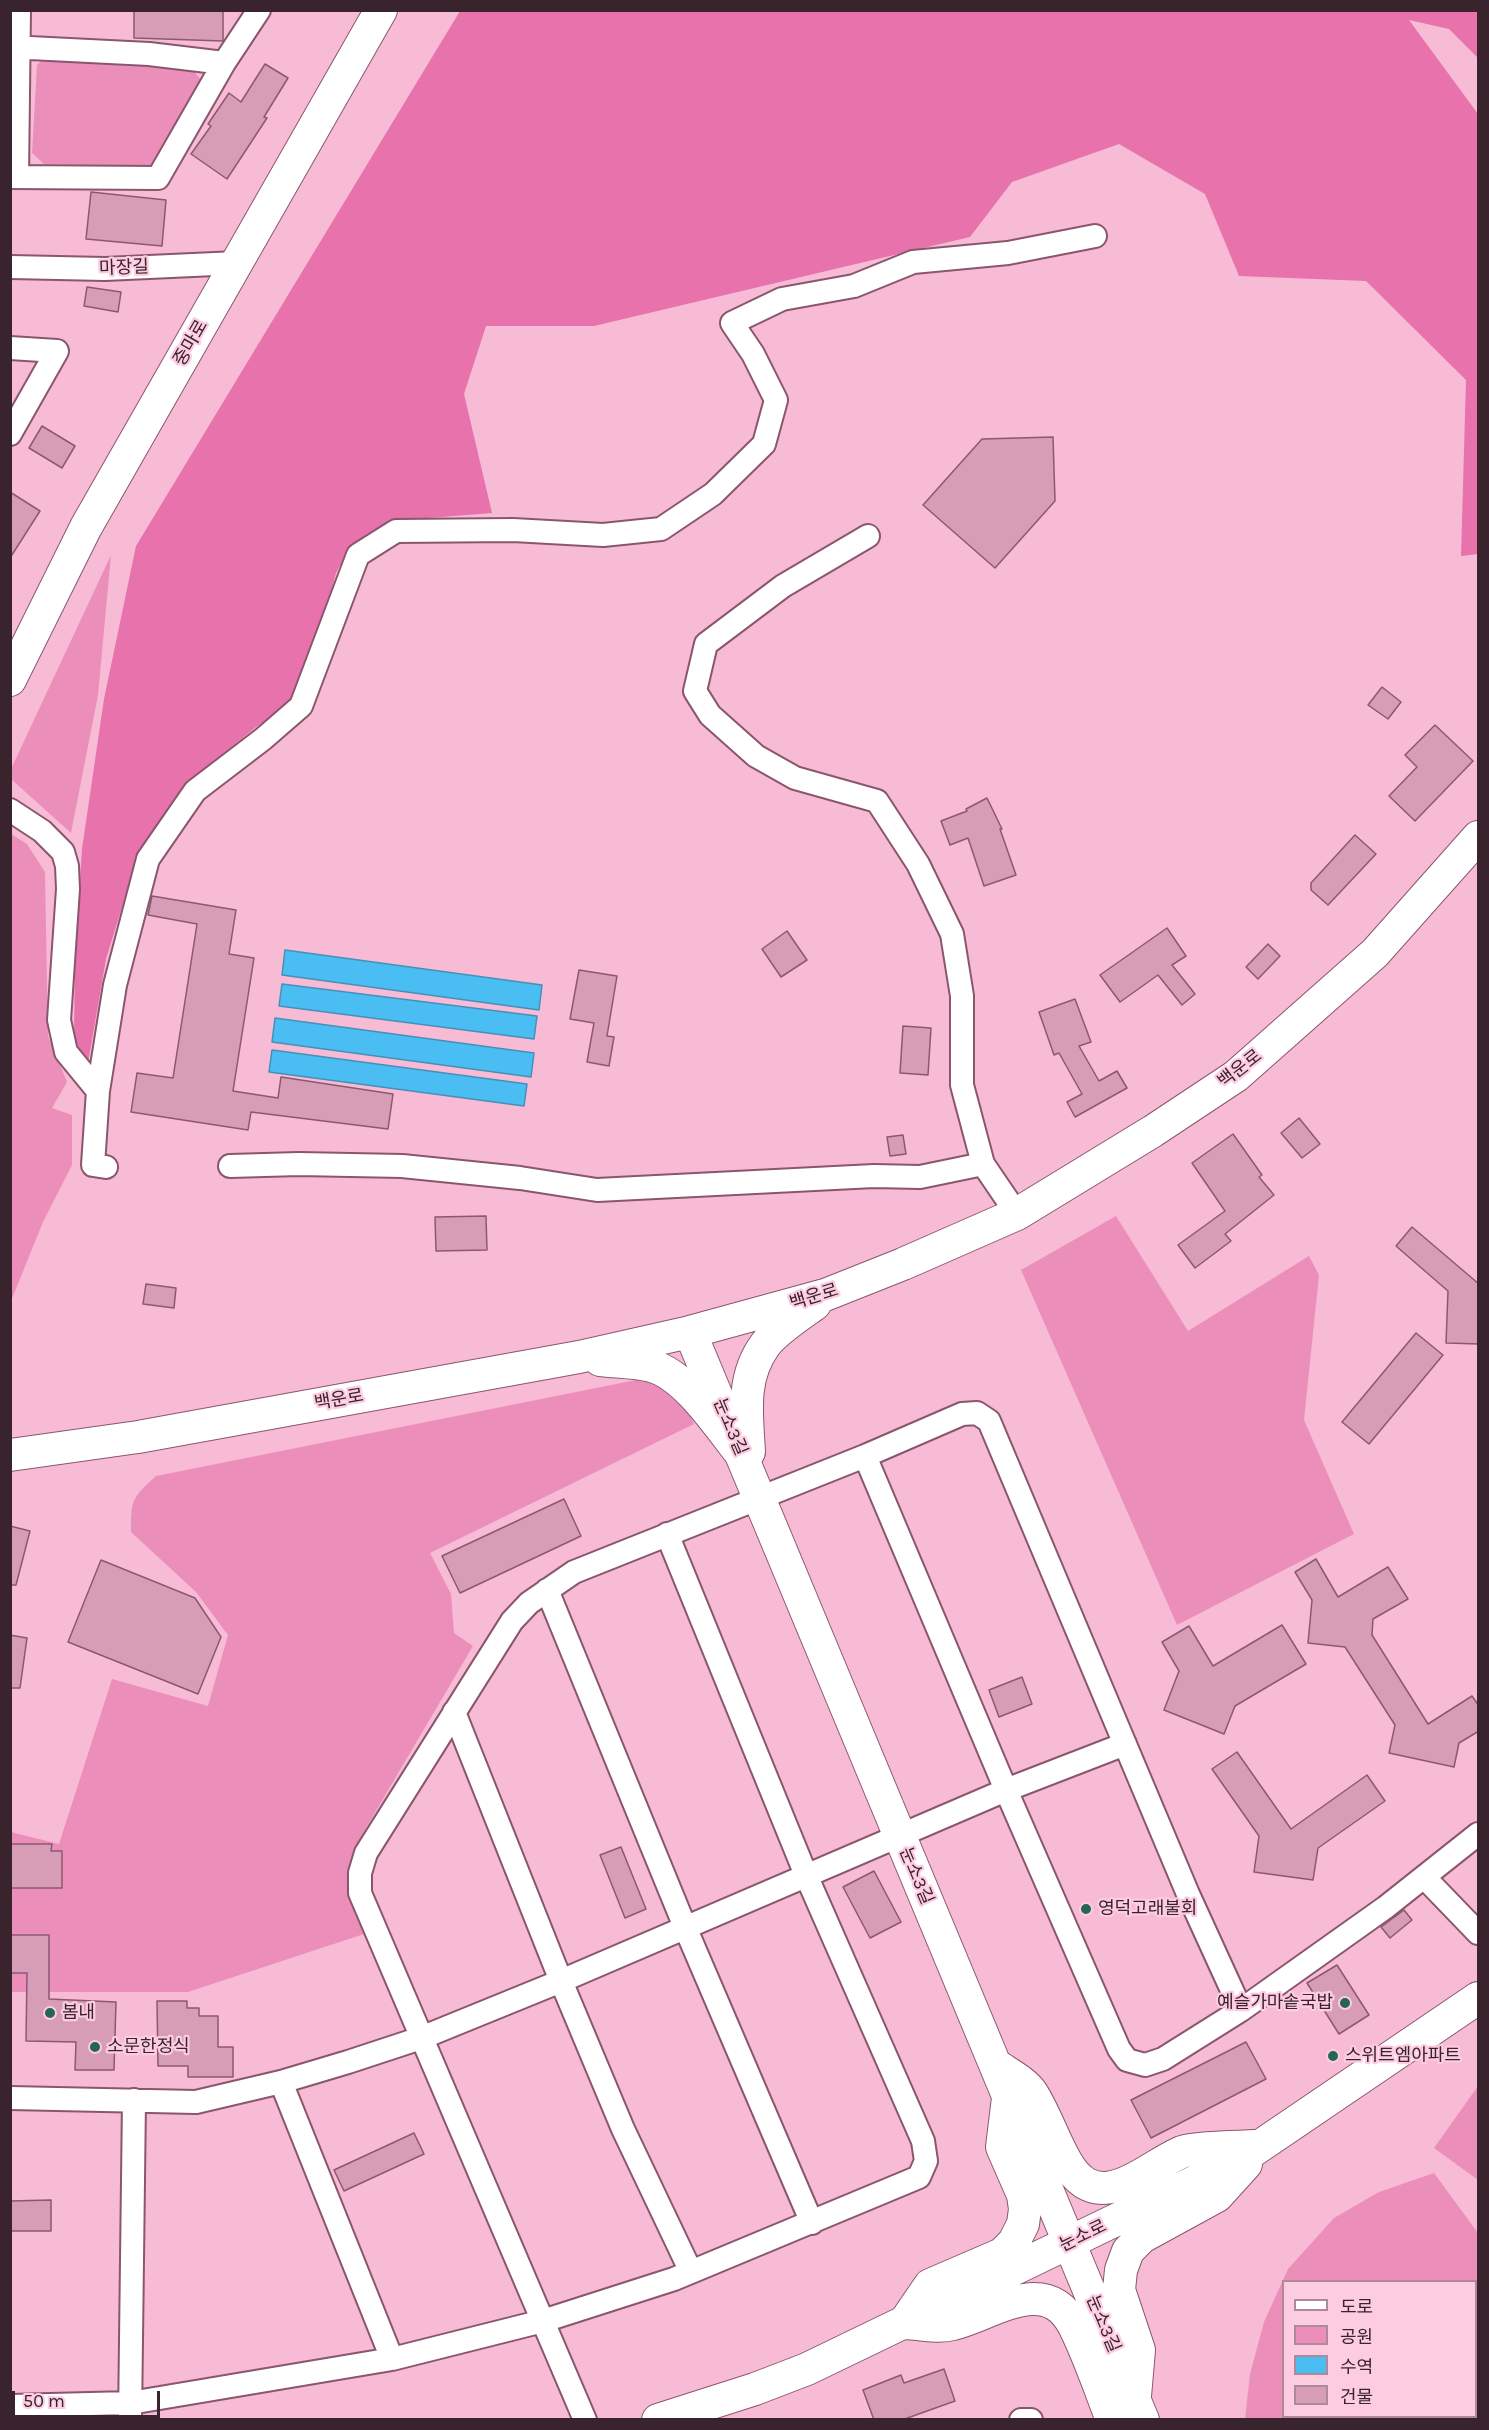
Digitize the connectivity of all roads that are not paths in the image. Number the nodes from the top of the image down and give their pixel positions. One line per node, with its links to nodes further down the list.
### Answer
1 (19, 10): 4 (street)
2 (259, 10): 5 (street)
3 (381, 10): 8 (street, 중마로)
4 (15, 47): 5 (street); 6 (street)
5 (224, 63): 6 (street)
6 (14, 177)
7 (1095, 236): 16 (street)
8 (237, 263): 9 (street, 마장길); 13 (street, 중마로)
9 (10, 267)
10 (10, 348): 11 (street)
11 (10, 434)
12 (868, 536): 17 (street)
13 (10, 680)
14 (10, 810): 16 (street)
15 (1479, 837): 20 (street, 백운로)
16 (98, 1090): 19 (street)
17 (982, 1164): 18 (street); 20 (street)
18 (230, 1166)
19 (106, 1167)
20 (1017, 1214): 21 (street, 백운로)
21 (825, 1295): 22 (street, 백운로); 26 (street)
22 (690, 1332): 23 (street, 백운로); 26 (street, 눈소3길)
23 (579, 1357): 25 (street, 백운로); 26 (street)
24 (10, 1432): 25 (street)
25 (138, 1437): 27 (street, 백운로)
26 (741, 1454): 29 (street, 눈소3길)
27 (10, 1455)
28 (865, 1456): 29 (street); 33 (street); 34 (street)
29 (759, 1497): 30 (street); 36 (street, 눈소3길)
30 (667, 1534): 31 (street); 37 (street)
31 (547, 1590): 32 (street); 39 (street)
32 (454, 1712): 41 (street); 44 (street)
33 (1125, 1744): 34 (street); 43 (street)
34 (1006, 1790): 36 (street); 43 (street)
35 (1479, 1834): 38 (street)
36 (900, 1836): 37 (street); 45 (street, 눈소3길)
37 (806, 1875): 39 (street); 51 (street)
38 (1424, 1878): 40 (street); 43 (street)
39 (685, 1928): 41 (street); 51 (street)
40 (1479, 1933)
41 (561, 1981): 44 (street); 53 (street)
42 (1479, 1998): 50 (street, 눈소로)
43 (1241, 2010)
44 (421, 2038): 46 (street); 54 (street)
45 (994, 2063): 47 (street, 눈소3길); 50 (street)
46 (281, 2082): 49 (street); 56 (street)
47 (1008, 2097): 52 (street, 눈소3길); 55 (street)
48 (10, 2098): 49 (street)
49 (134, 2100): 58 (street)
50 (1262, 2145): 52 (street, 눈소로); 59 (street)
51 (812, 2223): 53 (street)
52 (1069, 2243): 55 (street, 눈소로); 59 (street, 눈소3길)
53 (691, 2272): 54 (street)
54 (543, 2321): 56 (street); 60 (street)
55 (903, 2323): 59 (street); 61 (street, 눈소로)
56 (392, 2359): 58 (street)
57 (10, 2406): 58 (street)
58 (130, 2411)
59 (1130, 2413)
60 (585, 2420)
61 (658, 2420)
62 (1021, 2420): 63 (street)
63 (1031, 2420)

